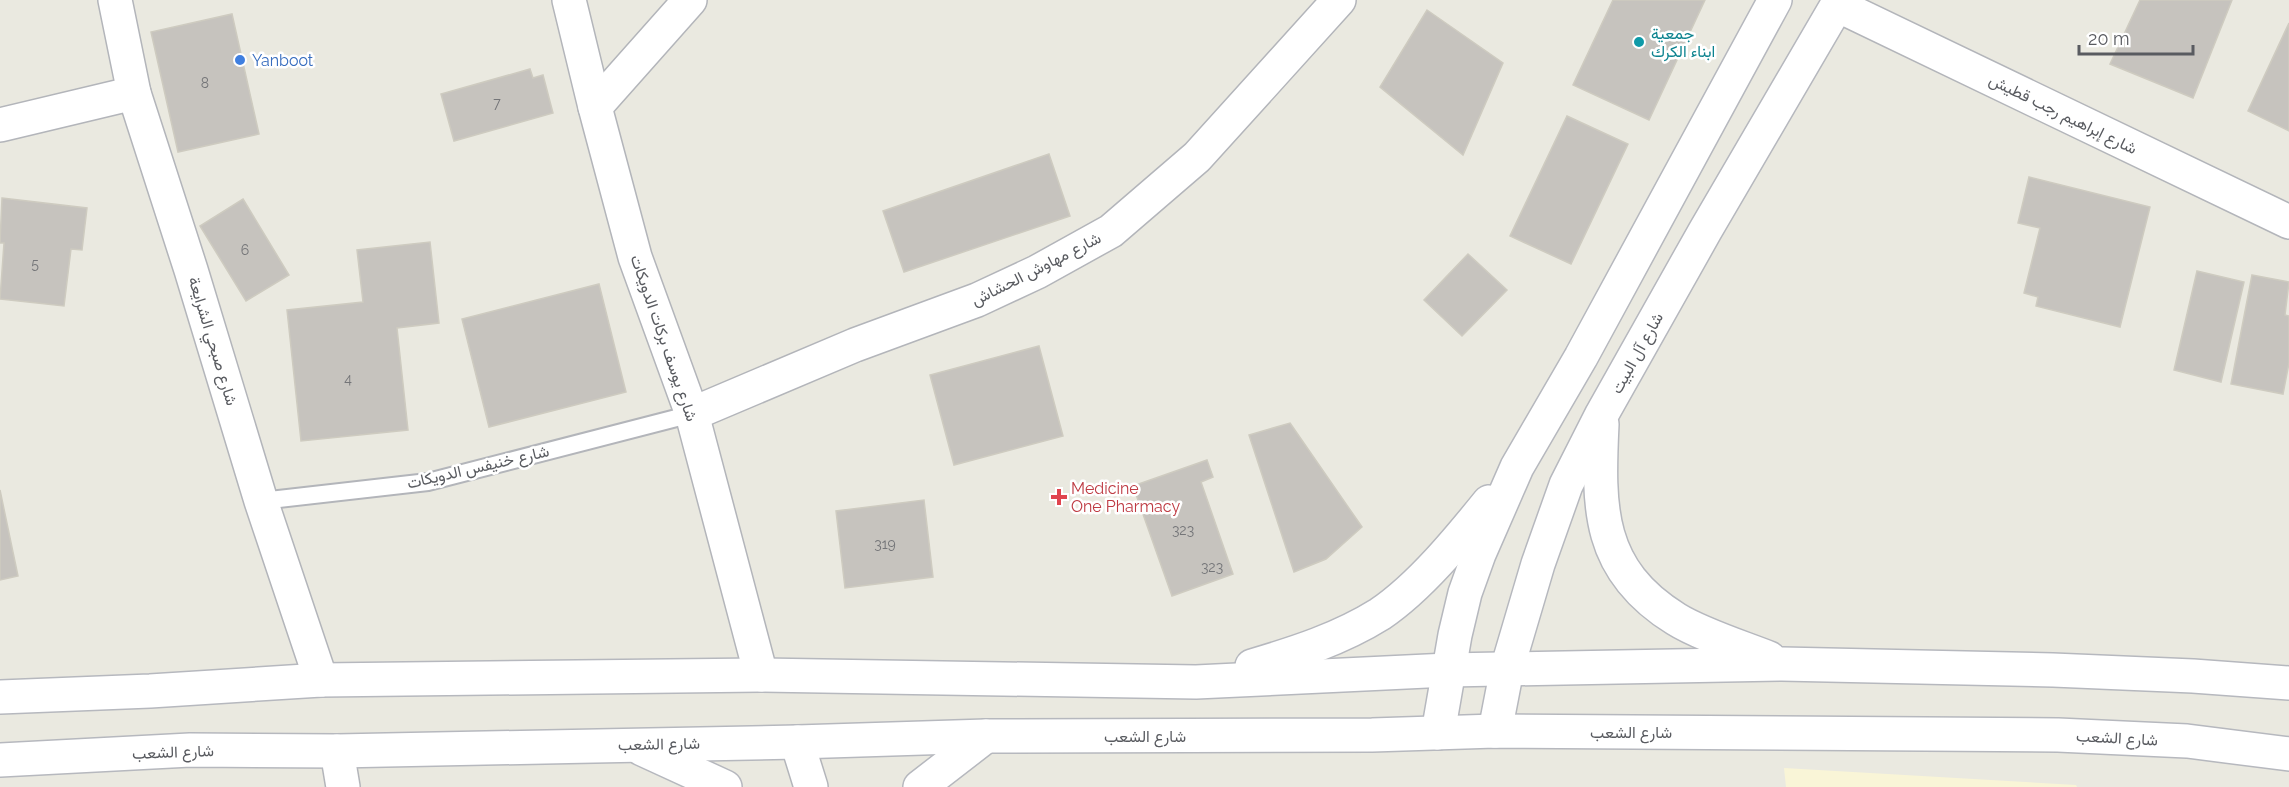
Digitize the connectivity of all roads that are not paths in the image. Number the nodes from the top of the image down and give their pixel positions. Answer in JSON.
{"nodes":[{"id":1,"x":115,"y":0,"type":"edge"},
{"id":2,"x":569,"y":0,"type":"edge"},
{"id":3,"x":690,"y":0,"type":"edge"},
{"id":4,"x":1339,"y":0,"type":"edge"},
{"id":5,"x":1775,"y":0,"type":"edge"},
{"id":6,"x":1838,"y":3,"type":"edge"},
{"id":7,"x":134,"y":93,"type":"junction"},
{"id":8,"x":595,"y":107,"type":"junction"},
{"id":9,"x":0,"y":125,"type":"edge"},
{"id":10,"x":2289,"y":222,"type":"edge"},
{"id":11,"x":692,"y":414,"type":"junction"},
{"id":12,"x":1602,"y":414,"type":"junction"},
{"id":13,"x":1516,"y":467,"type":"junction"},
{"id":14,"x":261,"y":501,"type":"junction"},
{"id":15,"x":1782,"y":664,"type":"junction"},
{"id":16,"x":1507,"y":669,"type":"junction"},
{"id":17,"x":1448,"y":670,"type":"junction"},
{"id":18,"x":761,"y":675,"type":"junction"},
{"id":19,"x":321,"y":680,"type":"junction"},
{"id":20,"x":1196,"y":682,"type":"junction"},
{"id":21,"x":2289,"y":683,"type":"edge"},
{"id":22,"x":0,"y":697,"type":"edge"},
{"id":23,"x":1495,"y":731,"type":"junction"},
{"id":24,"x":1438,"y":733,"type":"junction"},
{"id":25,"x":986,"y":736,"type":"junction"},
{"id":26,"x":797,"y":742,"type":"junction"},
{"id":27,"x":629,"y":744,"type":"junction"},
{"id":28,"x":337,"y":751,"type":"junction"},
{"id":29,"x":2289,"y":753,"type":"edge"},
{"id":30,"x":0,"y":760,"type":"edge"},
{"id":31,"x":343,"y":787,"type":"edge"},
{"id":32,"x":725,"y":787,"type":"edge"},
{"id":33,"x":811,"y":787,"type":"edge"},
{"id":34,"x":920,"y":787,"type":"edge"}],
"edges":[{"from":1,"to":7,"type":"main road","name":"شارع صبحي الشرايعة"},
{"from":2,"to":8,"type":"main road","name":"شارع يوسف بركات الدويكات"},
{"from":3,"to":8,"type":"main road"},
{"from":4,"to":11,"type":"main road","name":"شارع مهاوش الحشاش"},
{"from":5,"to":13,"type":"main road"},
{"from":6,"to":10,"type":"main road","name":"شارع إبراهيم رجب قطيش"},
{"from":6,"to":12,"type":"main road","name":"شارع آل البيت"},
{"from":7,"to":9,"type":"main road"},
{"from":7,"to":14,"type":"main road","name":"شارع صبحي الشرايعة"},
{"from":8,"to":11,"type":"main road","name":"شارع يوسف بركات الدويكات"},
{"from":11,"to":14,"type":"lane","name":"شارع خنيفس الدويكات"},
{"from":11,"to":18,"type":"main road","name":"شارع يوسف بركات الدويكات"},
{"from":12,"to":15,"type":"main road"},
{"from":12,"to":16,"type":"main road","name":"شارع آل البيت"},
{"from":13,"to":17,"type":"main road"},
{"from":13,"to":20,"type":"main road"},
{"from":14,"to":19,"type":"main road","name":"شارع صبحي الشرايعة"},
{"from":15,"to":16,"type":"main road"},
{"from":15,"to":21,"type":"main road"},
{"from":16,"to":17,"type":"main road"},
{"from":16,"to":23,"type":"main road","name":"شارع آل البيت"},
{"from":17,"to":20,"type":"main road"},
{"from":17,"to":24,"type":"main road"},
{"from":18,"to":19,"type":"main road"},
{"from":18,"to":20,"type":"main road"},
{"from":19,"to":22,"type":"main road"},
{"from":23,"to":24,"type":"main road","name":"شارع الشعب"},
{"from":23,"to":29,"type":"main road","name":"شارع الشعب"},
{"from":24,"to":25,"type":"main road","name":"شارع الشعب"},
{"from":25,"to":26,"type":"main road","name":"شارع الشعب"},
{"from":25,"to":34,"type":"main road"},
{"from":26,"to":27,"type":"main road","name":"شارع الشعب"},
{"from":26,"to":33,"type":"main road"},
{"from":27,"to":28,"type":"main road","name":"شارع الشعب"},
{"from":27,"to":32,"type":"main road"},
{"from":28,"to":30,"type":"main road","name":"شارع الشعب"},
{"from":28,"to":31,"type":"main road"}]}
